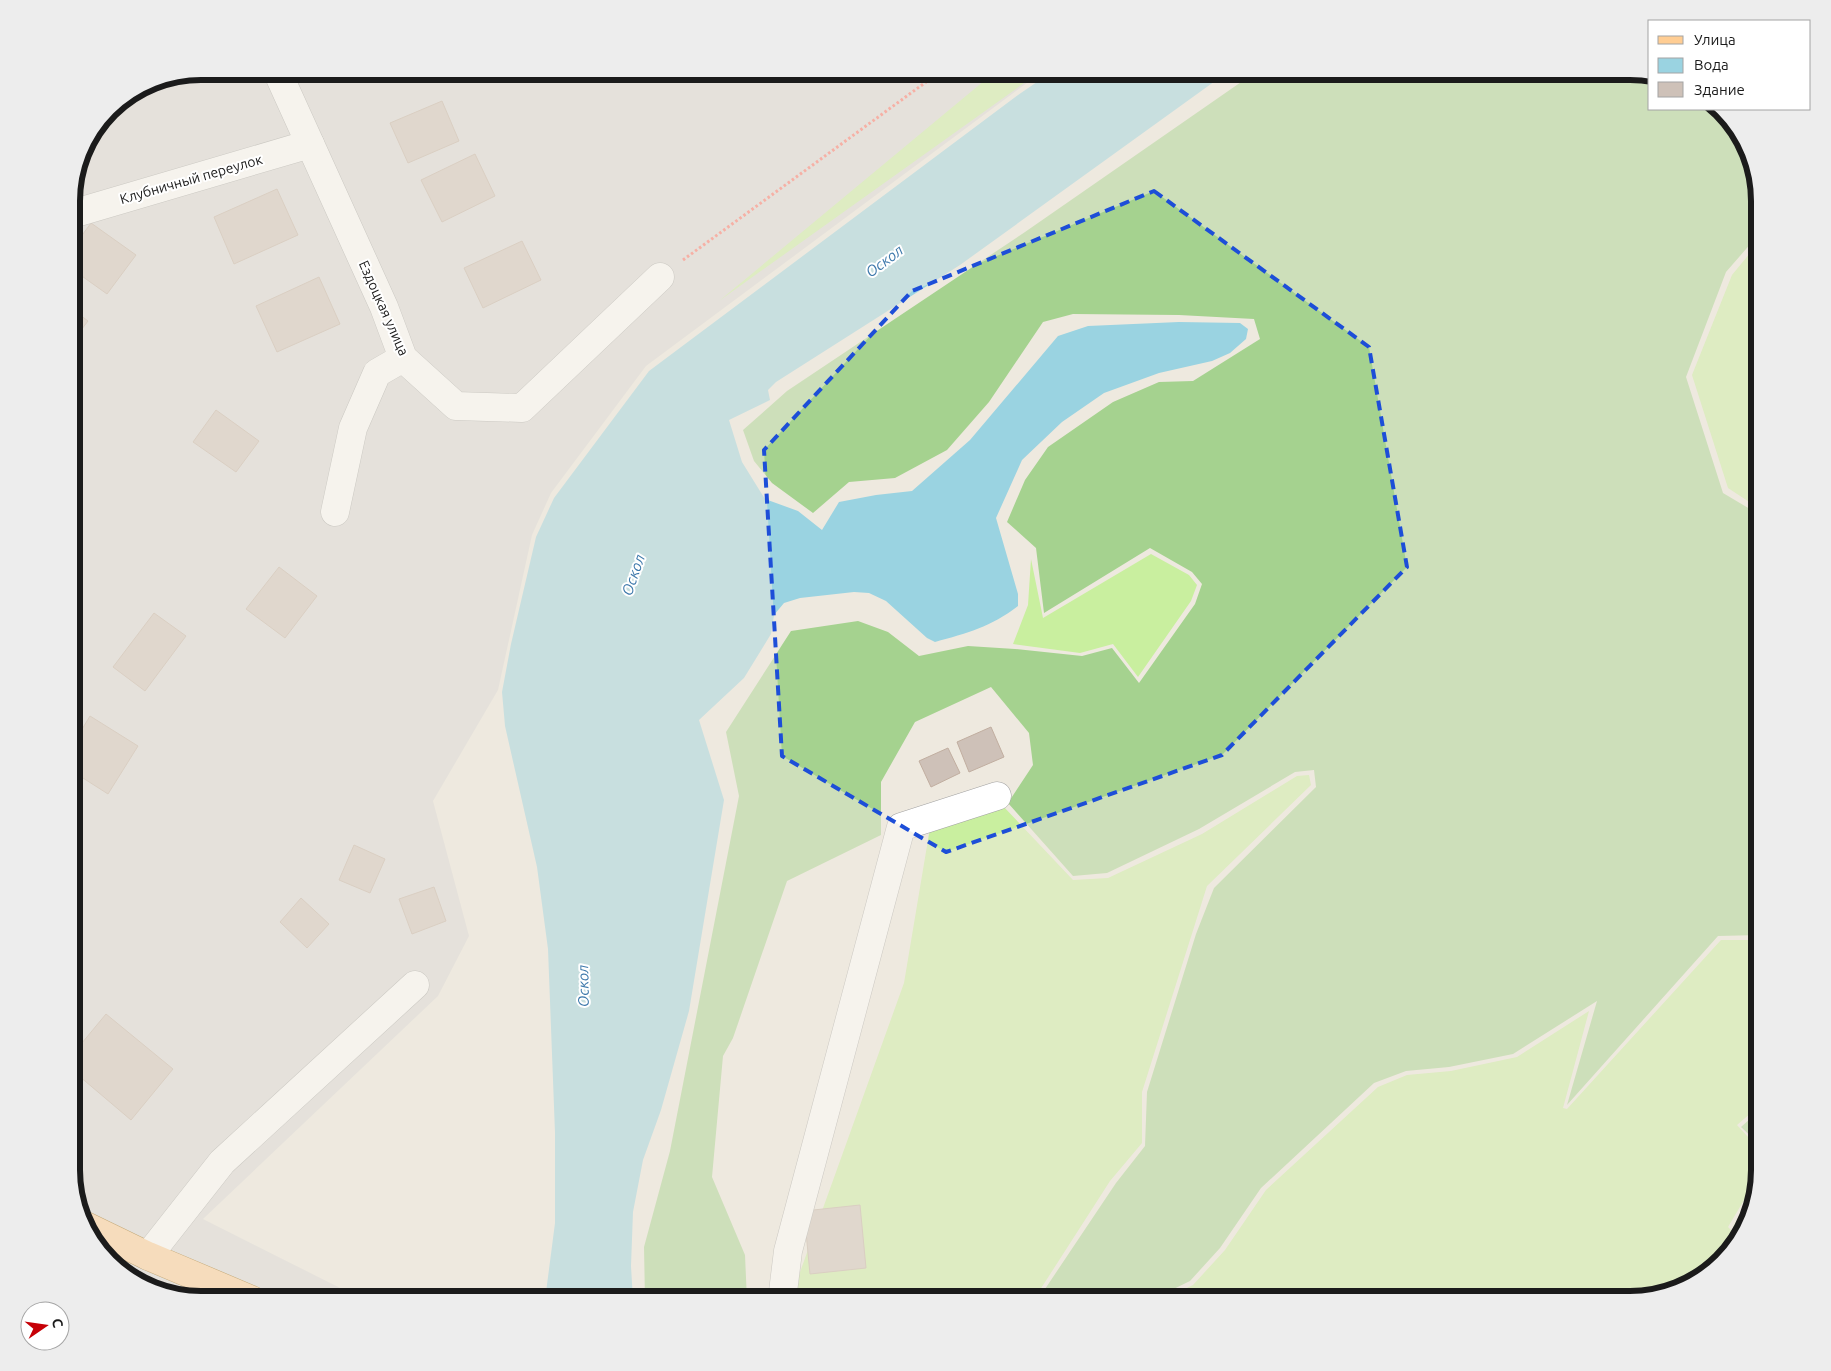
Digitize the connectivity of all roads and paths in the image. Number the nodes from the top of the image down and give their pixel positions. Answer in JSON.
{"nodes":[{"id":1,"x":281,"y":80,"type":"edge"},
{"id":2,"x":929,"y":80,"type":"edge"},
{"id":3,"x":310,"y":144,"type":"junction"},
{"id":4,"x":80,"y":212,"type":"edge"},
{"id":5,"x":660,"y":277,"type":"joint"},
{"id":6,"x":403,"y":358,"type":"junction"},
{"id":7,"x":335,"y":512,"type":"dead end"},
{"id":8,"x":997,"y":796,"type":"dead end"},
{"id":9,"x":415,"y":985,"type":"dead end"},
{"id":10,"x":97,"y":1231,"type":"edge"},
{"id":11,"x":148,"y":1256,"type":"junction"},
{"id":12,"x":231,"y":1291,"type":"edge"},
{"id":13,"x":783,"y":1291,"type":"edge"}],
"edges":[{"from":1,"to":3,"type":"street","name":"Ездоцкая улица"},
{"from":2,"to":5,"type":"path"},
{"from":3,"to":4,"type":"street","name":"Клубничный переулок"},
{"from":3,"to":6,"type":"street","name":"Ездоцкая улица"},
{"from":5,"to":6,"type":"street","name":"Ездоцкая улица"},
{"from":6,"to":7,"type":"street"},
{"from":8,"to":13,"type":"street"},
{"from":9,"to":11,"type":"street"},
{"from":10,"to":11,"type":"main road"},
{"from":11,"to":12,"type":"main road"}]}
